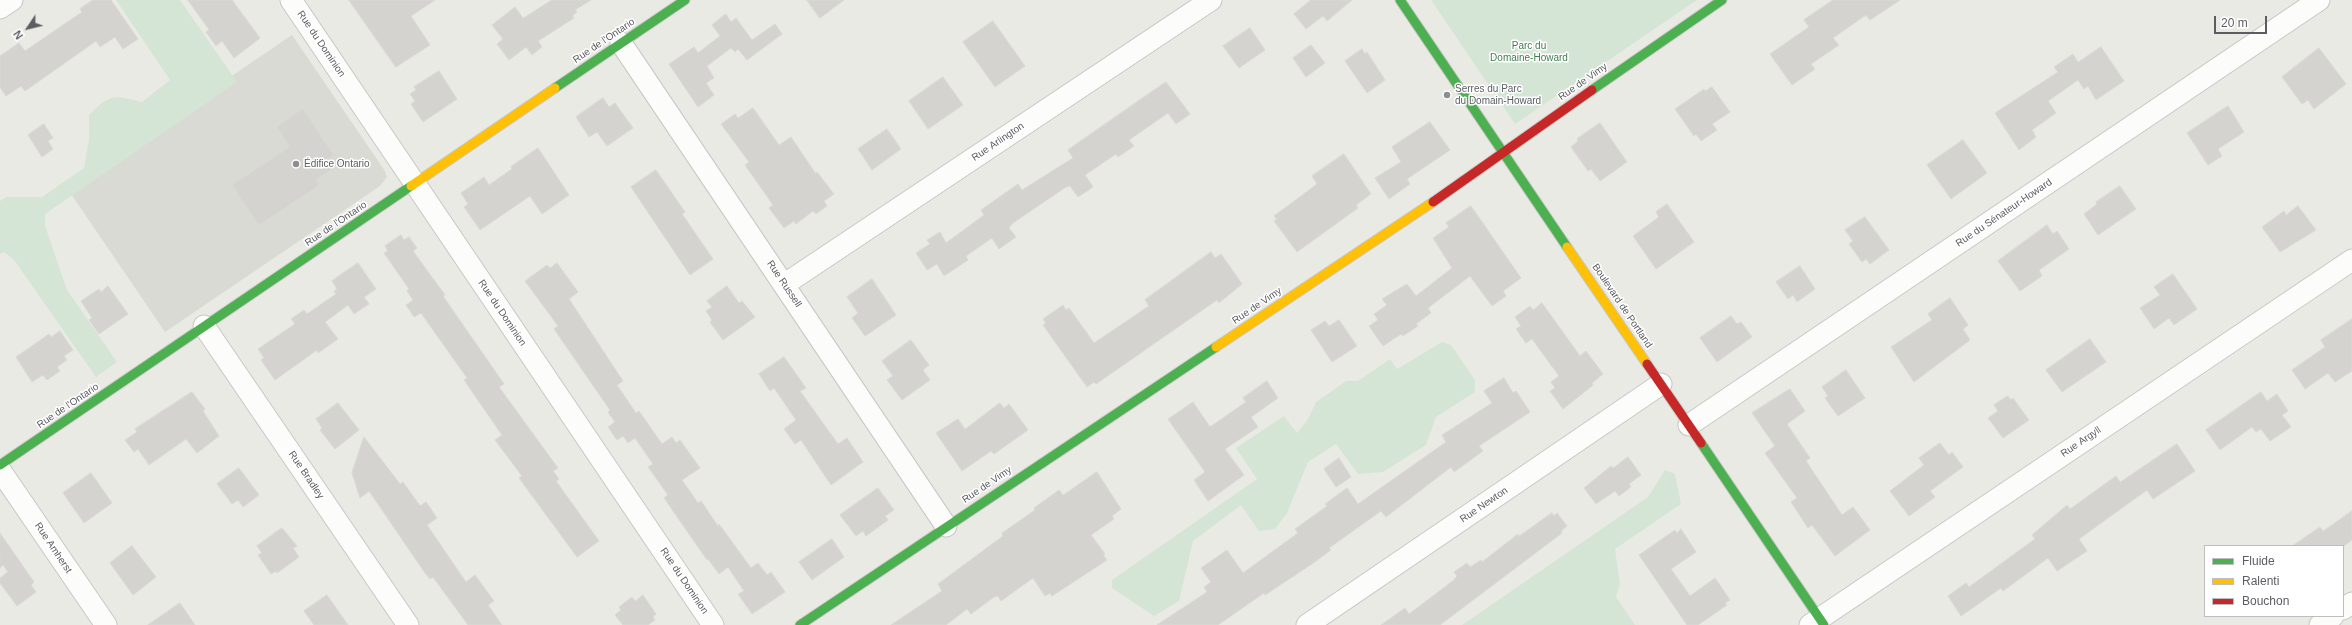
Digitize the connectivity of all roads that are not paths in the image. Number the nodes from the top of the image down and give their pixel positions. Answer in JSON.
{"nodes":[{"id":1,"x":12,"y":0,"type":"edge"},
{"id":2,"x":291,"y":0,"type":"edge"},
{"id":3,"x":684,"y":0,"type":"edge"},
{"id":4,"x":1211,"y":0,"type":"edge"},
{"id":5,"x":1400,"y":0,"type":"edge"},
{"id":6,"x":1722,"y":0,"type":"edge"},
{"id":7,"x":2319,"y":0,"type":"edge"},
{"id":8,"x":0,"y":8,"type":"edge"},
{"id":9,"x":621,"y":43,"type":"junction"},
{"id":10,"x":1504,"y":152,"type":"junction"},
{"id":11,"x":415,"y":183,"type":"junction"},
{"id":12,"x":2352,"y":260,"type":"edge"},
{"id":13,"x":785,"y":284,"type":"junction"},
{"id":14,"x":204,"y":326,"type":"junction"},
{"id":15,"x":1661,"y":384,"type":"junction"},
{"id":16,"x":1689,"y":425,"type":"junction"},
{"id":17,"x":0,"y":465,"type":"edge"},
{"id":18,"x":0,"y":470,"type":"edge"},
{"id":19,"x":946,"y":526,"type":"junction"},
{"id":20,"x":2352,"y":603,"type":"edge"},
{"id":21,"x":2344,"y":609,"type":"edge"},
{"id":22,"x":2332,"y":617,"type":"edge"},
{"id":23,"x":1818,"y":623,"type":"edge"},
{"id":24,"x":106,"y":625,"type":"edge"},
{"id":25,"x":408,"y":625,"type":"edge"},
{"id":26,"x":714,"y":625,"type":"edge"},
{"id":27,"x":800,"y":625,"type":"edge"},
{"id":28,"x":1307,"y":625,"type":"edge"},
{"id":29,"x":2320,"y":625,"type":"edge"}],
"edges":[{"from":1,"to":8,"type":"street"},
{"from":2,"to":11,"type":"street","name":"Rue du Dominion"},
{"from":3,"to":9,"type":"street","name":"Rue de l'Ontario"},
{"from":4,"to":13,"type":"street","name":"Rue Arlington"},
{"from":5,"to":10,"type":"street","name":"Boulevard de Portland"},
{"from":6,"to":10,"type":"street","name":"Rue de Vimy"},
{"from":7,"to":16,"type":"street","name":"Rue du Sénateur-Howard"},
{"from":9,"to":11,"type":"street","name":"Rue de l'Ontario"},
{"from":9,"to":13,"type":"street","name":"Rue Russell"},
{"from":10,"to":15,"type":"street","name":"Boulevard de Portland"},
{"from":10,"to":19,"type":"street","name":"Rue de Vimy"},
{"from":11,"to":14,"type":"street","name":"Rue de l'Ontario"},
{"from":11,"to":26,"type":"street","name":"Rue du Dominion"},
{"from":12,"to":23,"type":"street","name":"Rue Argyll"},
{"from":13,"to":19,"type":"street","name":"Rue Russell"},
{"from":14,"to":17,"type":"street","name":"Rue de l'Ontario"},
{"from":14,"to":25,"type":"street","name":"Rue Bradley"},
{"from":15,"to":16,"type":"street","name":"Boulevard de Portland"},
{"from":15,"to":28,"type":"street","name":"Rue Newton"},
{"from":16,"to":23,"type":"street","name":"Boulevard de Portland"},
{"from":18,"to":24,"type":"street","name":"Rue Amherst"},
{"from":19,"to":27,"type":"street","name":"Rue de Vimy"},
{"from":20,"to":21,"type":"street"},
{"from":22,"to":29,"type":"street"}]}
